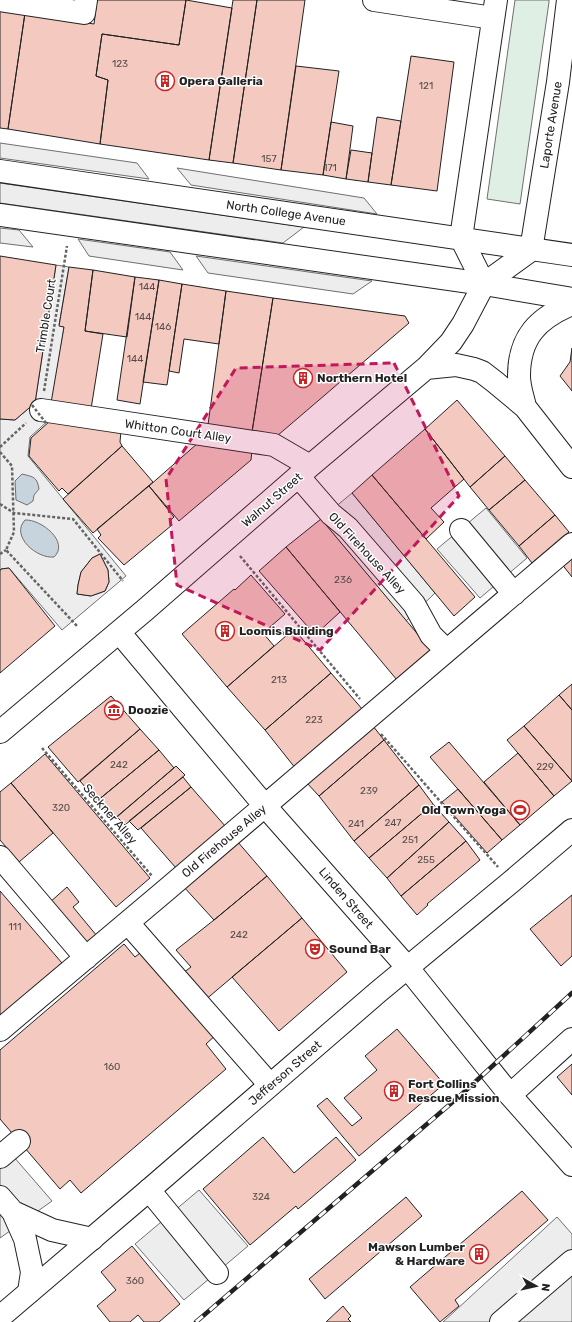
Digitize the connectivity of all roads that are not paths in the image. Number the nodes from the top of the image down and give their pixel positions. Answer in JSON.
{"nodes":[{"id":1,"x":0,"y":0,"type":"edge"},
{"id":2,"x":86,"y":0,"type":"edge"},
{"id":3,"x":374,"y":0,"type":"edge"},
{"id":4,"x":557,"y":0,"type":"edge"},
{"id":5,"x":568,"y":0,"type":"edge"},
{"id":6,"x":495,"y":9,"type":"edge"},
{"id":7,"x":565,"y":83,"type":"edge"},
{"id":8,"x":0,"y":171,"type":"edge"},
{"id":9,"x":0,"y":215,"type":"edge"},
{"id":10,"x":461,"y":238,"type":"junction"},
{"id":11,"x":531,"y":250,"type":"junction"},
{"id":12,"x":572,"y":256,"type":"edge"},
{"id":13,"x":484,"y":284,"type":"junction"},
{"id":14,"x":572,"y":299,"type":"edge"},
{"id":15,"x":572,"y":304,"type":"edge"},
{"id":16,"x":426,"y":368,"type":"junction"},
{"id":17,"x":524,"y":407,"type":"junction"},
{"id":18,"x":37,"y":415,"type":"road end"},
{"id":19,"x":572,"y":467,"type":"edge"},
{"id":20,"x":304,"y":471,"type":"junction"},
{"id":21,"x":461,"y":530,"type":"dead end"},
{"id":22,"x":572,"y":544,"type":"edge"},
{"id":23,"x":514,"y":594,"type":"junction"},
{"id":24,"x":119,"y":632,"type":"junction"},
{"id":25,"x":446,"y":650,"type":"junction"},
{"id":26,"x":0,"y":732,"type":"edge"},
{"id":27,"x":265,"y":806,"type":"junction"},
{"id":28,"x":572,"y":830,"type":"edge"},
{"id":29,"x":0,"y":857,"type":"edge"},
{"id":30,"x":128,"y":923,"type":"junction"},
{"id":31,"x":86,"y":958,"type":"junction"},
{"id":32,"x":407,"y":967,"type":"junction"},
{"id":33,"x":0,"y":1030,"type":"edge"},
{"id":34,"x":572,"y":1039,"type":"edge"},
{"id":35,"x":270,"y":1086,"type":"junction"},
{"id":36,"x":510,"y":1095,"type":"junction"},
{"id":37,"x":19,"y":1141,"type":"dead end"},
{"id":38,"x":0,"y":1157,"type":"edge"},
{"id":39,"x":572,"y":1165,"type":"edge"},
{"id":40,"x":149,"y":1190,"type":"junction"},
{"id":41,"x":7,"y":1205,"type":"edge"},
{"id":42,"x":92,"y":1239,"type":"junction"},
{"id":43,"x":572,"y":1261,"type":"edge"},
{"id":44,"x":217,"y":1273,"type":"dead end"},
{"id":45,"x":29,"y":1292,"type":"junction"},
{"id":46,"x":0,"y":1317,"type":"edge"},
{"id":47,"x":501,"y":1322,"type":"edge"}],
"edges":[{"from":1,"to":2,"type":"main road"},
{"from":3,"to":6,"type":"main road"},
{"from":4,"to":7,"type":"main road"},
{"from":5,"to":7,"type":"main road","name":"Laporte Avenue"},
{"from":6,"to":10,"type":"main road"},
{"from":7,"to":11,"type":"main road","name":"Laporte Avenue"},
{"from":8,"to":10,"type":"main road","name":"North College Avenue"},
{"from":9,"to":13,"type":"main road"},
{"from":10,"to":11,"type":"main road","name":"North College Avenue"},
{"from":10,"to":13,"type":"main road"},
{"from":11,"to":12,"type":"main road","name":"North College Avenue"},
{"from":11,"to":13,"type":"main road"},
{"from":13,"to":14,"type":"main road"},
{"from":13,"to":16,"type":"main road","name":"Walnut Street"},
{"from":15,"to":17,"type":"main road"},
{"from":16,"to":17,"type":"main road"},
{"from":16,"to":20,"type":"main road","name":"Walnut Street"},
{"from":17,"to":19,"type":"main road"},
{"from":18,"to":20,"type":"main road","name":"Whitton Court Alley"},
{"from":20,"to":24,"type":"main road","name":"Walnut Street"},
{"from":20,"to":25,"type":"main road","name":"Old Firehouse Alley"},
{"from":21,"to":23,"type":"main road"},
{"from":22,"to":23,"type":"main road","name":"Old Firehouse Alley"},
{"from":23,"to":25,"type":"main road","name":"Old Firehouse Alley"},
{"from":24,"to":26,"type":"main road","name":"Walnut Street"},
{"from":24,"to":27,"type":"main road","name":"Linden Street"},
{"from":25,"to":27,"type":"main road","name":"Old Firehouse Alley"},
{"from":27,"to":30,"type":"main road","name":"Old Firehouse Alley"},
{"from":27,"to":32,"type":"main road","name":"Linden Street"},
{"from":28,"to":32,"type":"main road","name":"Jefferson Street"},
{"from":29,"to":31,"type":"main road"},
{"from":30,"to":31,"type":"main road","name":"Old Firehouse Alley"},
{"from":30,"to":35,"type":"main road"},
{"from":31,"to":33,"type":"main road","name":"Old Firehouse Alley"},
{"from":32,"to":35,"type":"main road","name":"Jefferson Street"},
{"from":32,"to":36,"type":"main road","name":"Linden Street"},
{"from":34,"to":36,"type":"main road"},
{"from":35,"to":40,"type":"main road","name":"Jefferson Street"},
{"from":36,"to":39,"type":"main road","name":"Linden Street"},
{"from":37,"to":38,"type":"main road"},
{"from":40,"to":42,"type":"main road","name":"Jefferson Street"},
{"from":40,"to":44,"type":"main road"},
{"from":41,"to":42,"type":"main road"},
{"from":41,"to":45,"type":"main road"},
{"from":42,"to":45,"type":"main road","name":"Jefferson Street"},
{"from":43,"to":47,"type":"main road"},
{"from":45,"to":46,"type":"main road","name":"Jefferson Street"}]}
